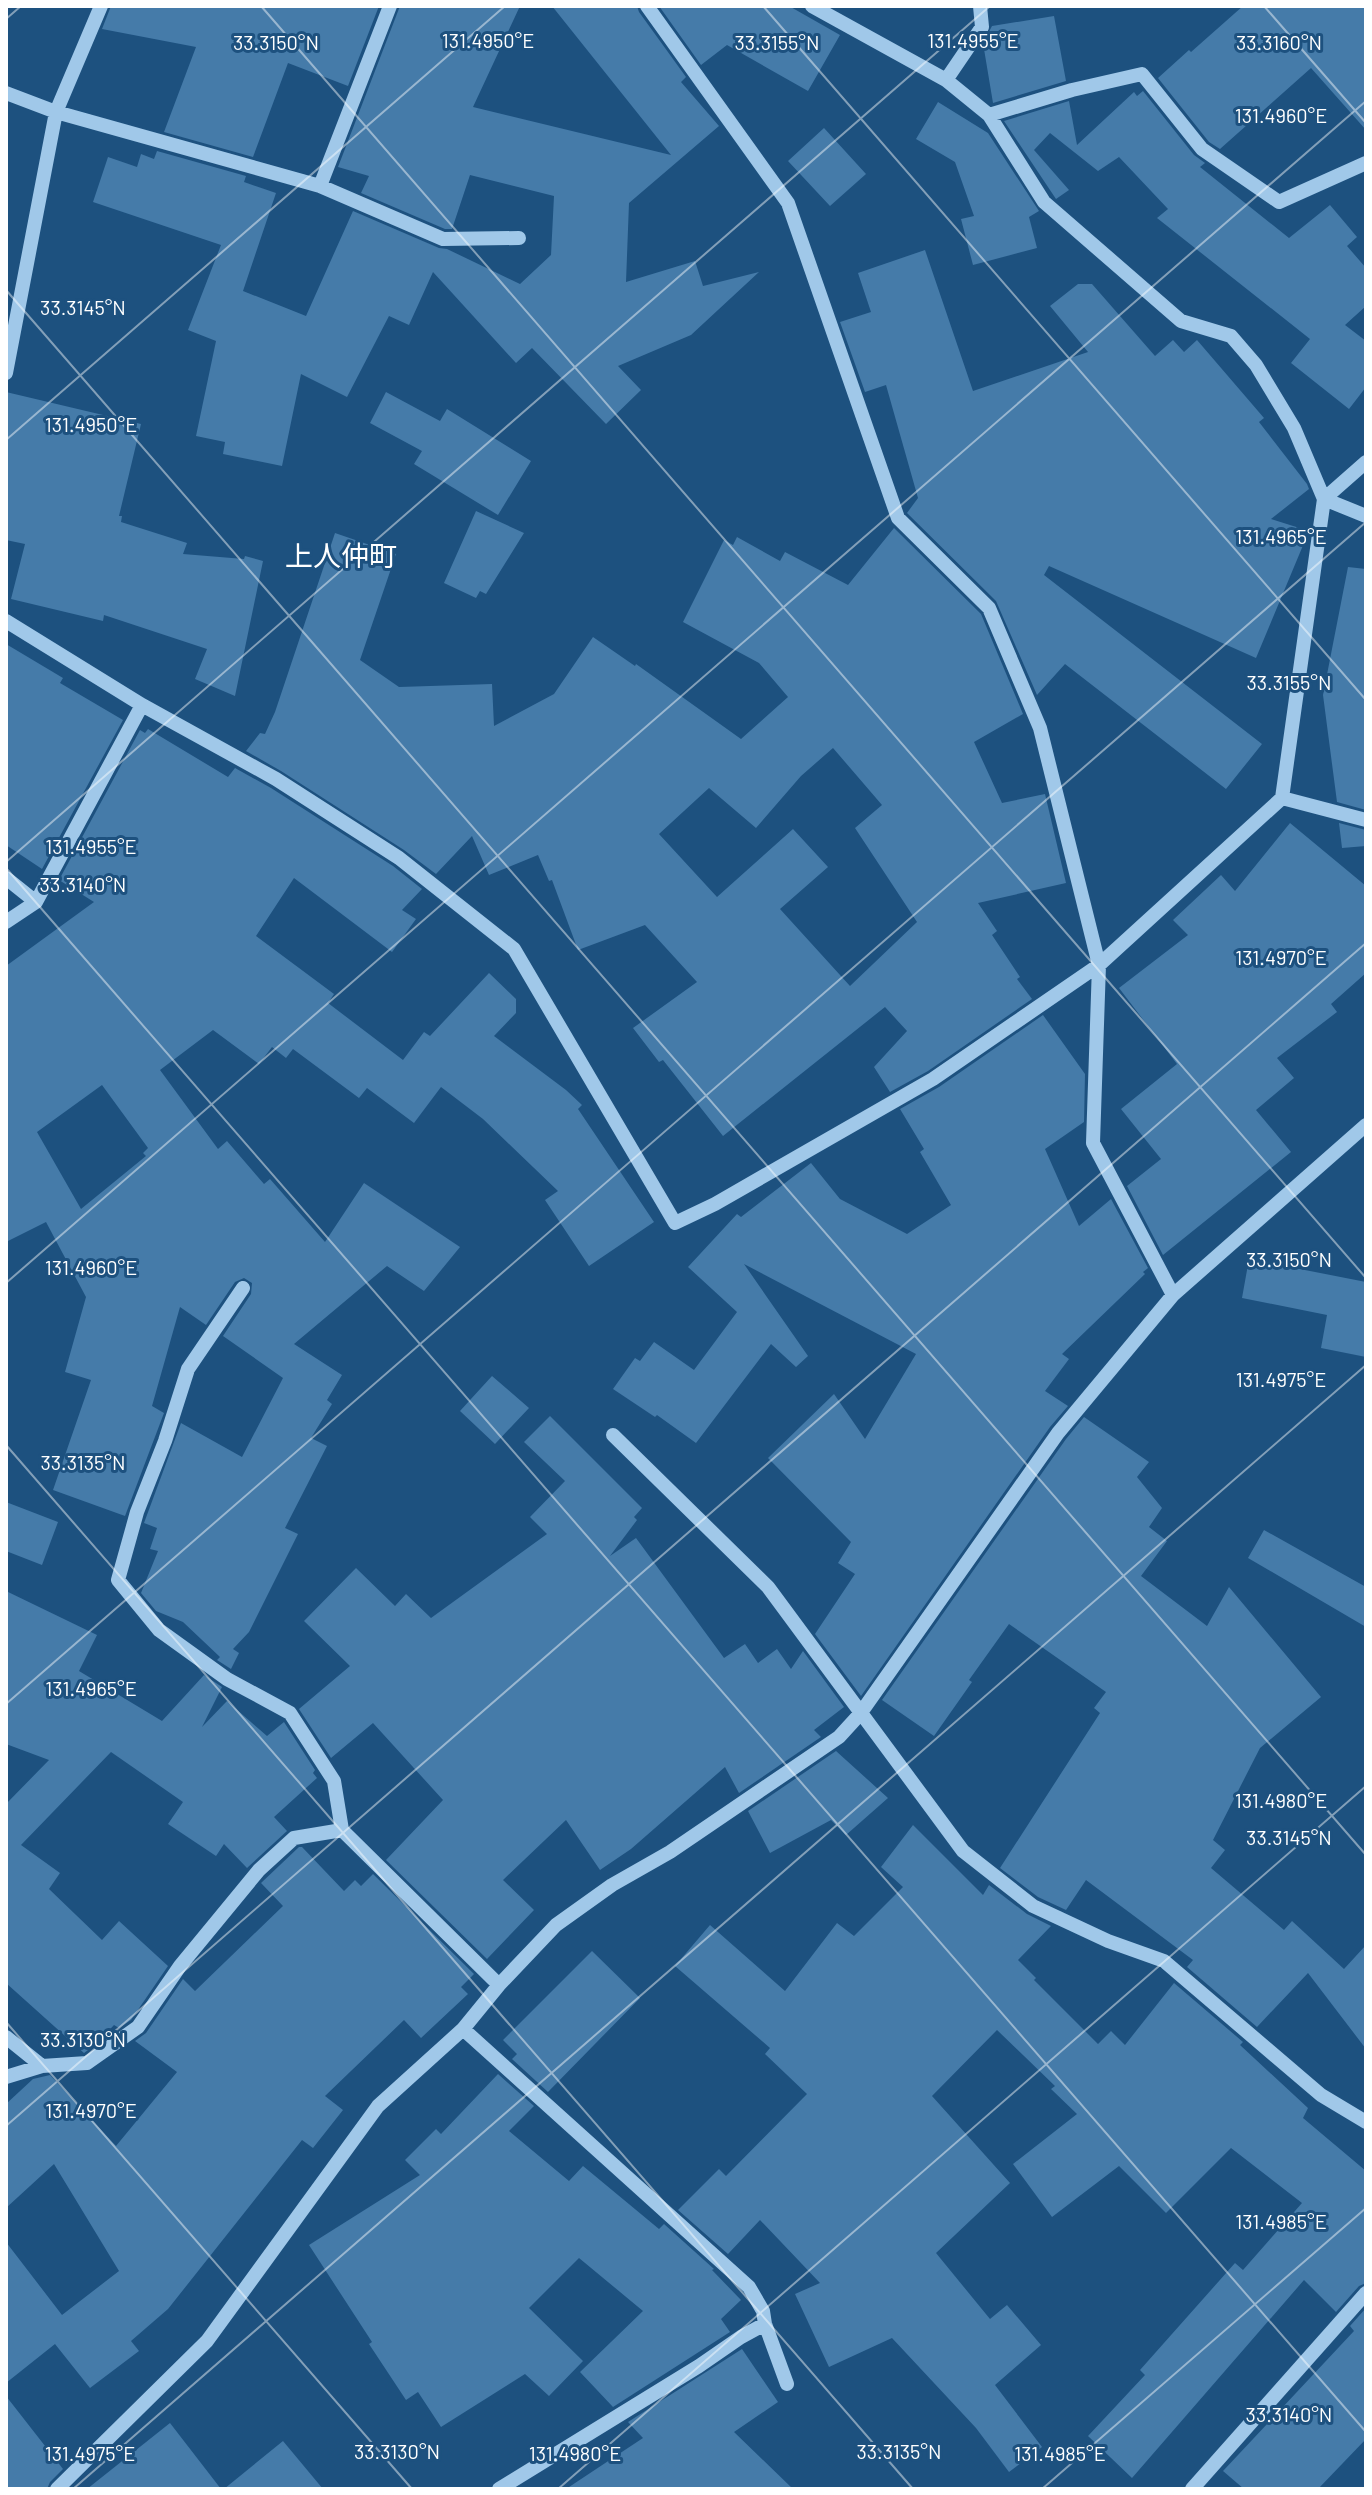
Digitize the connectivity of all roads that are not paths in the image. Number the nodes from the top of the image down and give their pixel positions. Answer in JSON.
{"nodes":[{"id":1,"x":101,"y":6,"type":"edge"},
{"id":2,"x":390,"y":6,"type":"edge"},
{"id":3,"x":647,"y":6,"type":"edge"},
{"id":4,"x":812,"y":6,"type":"edge"},
{"id":5,"x":980,"y":6,"type":"edge"},
{"id":6,"x":946,"y":80,"type":"junction"},
{"id":7,"x":6,"y":93,"type":"edge"},
{"id":8,"x":56,"y":112,"type":"junction"},
{"id":9,"x":989,"y":115,"type":"junction"},
{"id":10,"x":1366,"y":163,"type":"edge"},
{"id":11,"x":320,"y":186,"type":"junction"},
{"id":12,"x":519,"y":238,"type":"dead end"},
{"id":13,"x":6,"y":373,"type":"edge"},
{"id":14,"x":1366,"y":462,"type":"edge"},
{"id":15,"x":1324,"y":499,"type":"junction"},
{"id":16,"x":1366,"y":516,"type":"edge"},
{"id":17,"x":6,"y":621,"type":"edge"},
{"id":18,"x":142,"y":705,"type":"junction"},
{"id":19,"x":1282,"y":798,"type":"junction"},
{"id":20,"x":1366,"y":820,"type":"edge"},
{"id":21,"x":6,"y":878,"type":"edge"},
{"id":22,"x":36,"y":902,"type":"junction"},
{"id":23,"x":6,"y":922,"type":"edge"},
{"id":24,"x":1099,"y":965,"type":"junction"},
{"id":25,"x":1366,"y":1125,"type":"edge"},
{"id":26,"x":243,"y":1288,"type":"dead end"},
{"id":27,"x":1173,"y":1295,"type":"junction"},
{"id":28,"x":613,"y":1435,"type":"dead end"},
{"id":29,"x":860,"y":1714,"type":"junction"},
{"id":30,"x":342,"y":1830,"type":"junction"},
{"id":31,"x":499,"y":1985,"type":"junction"},
{"id":32,"x":463,"y":2029,"type":"junction"},
{"id":33,"x":6,"y":2037,"type":"edge"},
{"id":34,"x":42,"y":2066,"type":"junction"},
{"id":35,"x":6,"y":2077,"type":"edge"},
{"id":36,"x":1364,"y":2119,"type":"edge"},
{"id":37,"x":1366,"y":2293,"type":"edge"},
{"id":38,"x":765,"y":2324,"type":"junction"},
{"id":39,"x":787,"y":2384,"type":"dead end"},
{"id":40,"x":57,"y":2489,"type":"edge"},
{"id":41,"x":499,"y":2489,"type":"edge"},
{"id":42,"x":1192,"y":2489,"type":"edge"}],
"edges":[{"from":1,"to":8,"type":"street"},
{"from":2,"to":11,"type":"street"},
{"from":3,"to":24,"type":"street"},
{"from":4,"to":6,"type":"street"},
{"from":5,"to":6,"type":"street"},
{"from":6,"to":9,"type":"street"},
{"from":7,"to":8,"type":"street"},
{"from":8,"to":11,"type":"street"},
{"from":8,"to":13,"type":"street"},
{"from":9,"to":10,"type":"street"},
{"from":9,"to":15,"type":"street"},
{"from":11,"to":12,"type":"street"},
{"from":14,"to":15,"type":"street"},
{"from":15,"to":16,"type":"street"},
{"from":15,"to":19,"type":"street"},
{"from":17,"to":18,"type":"street"},
{"from":18,"to":22,"type":"street"},
{"from":18,"to":24,"type":"street"},
{"from":19,"to":20,"type":"street"},
{"from":19,"to":24,"type":"street"},
{"from":21,"to":22,"type":"street"},
{"from":22,"to":23,"type":"street"},
{"from":24,"to":27,"type":"street"},
{"from":25,"to":27,"type":"street"},
{"from":26,"to":30,"type":"street"},
{"from":27,"to":29,"type":"street"},
{"from":28,"to":29,"type":"street"},
{"from":29,"to":31,"type":"street"},
{"from":29,"to":36,"type":"street"},
{"from":30,"to":31,"type":"street"},
{"from":30,"to":34,"type":"street"},
{"from":31,"to":32,"type":"street"},
{"from":32,"to":38,"type":"street"},
{"from":32,"to":40,"type":"street"},
{"from":33,"to":34,"type":"street"},
{"from":34,"to":35,"type":"street"},
{"from":37,"to":42,"type":"street"},
{"from":38,"to":39,"type":"street"},
{"from":38,"to":41,"type":"street"}]}
